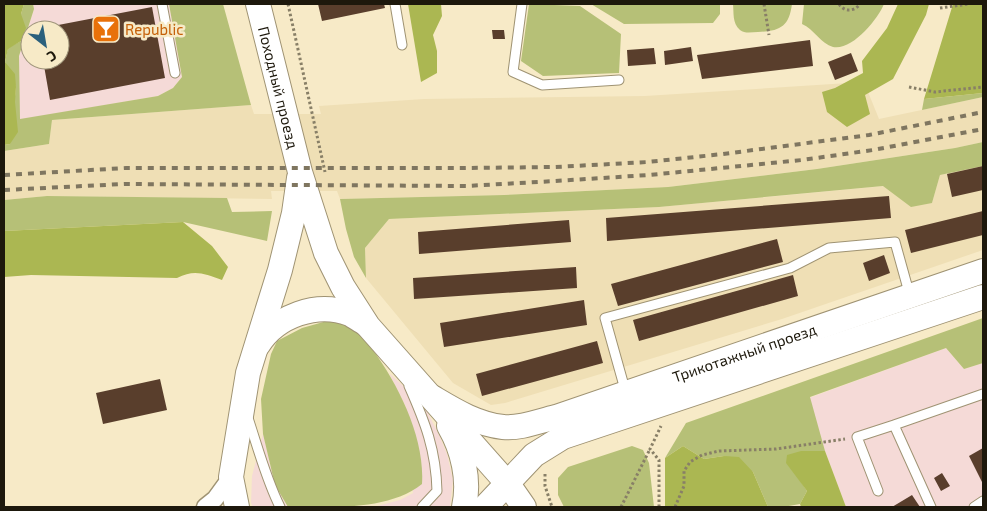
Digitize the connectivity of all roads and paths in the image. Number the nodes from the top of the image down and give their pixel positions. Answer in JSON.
{"nodes":[{"id":1,"x":162,"y":4,"type":"edge"},
{"id":2,"x":258,"y":4,"type":"edge"},
{"id":3,"x":288,"y":4,"type":"edge"},
{"id":4,"x":395,"y":4,"type":"edge"},
{"id":5,"x":522,"y":4,"type":"edge"},
{"id":6,"x":764,"y":4,"type":"edge"},
{"id":7,"x":839,"y":4,"type":"edge"},
{"id":8,"x":860,"y":4,"type":"edge"},
{"id":9,"x":969,"y":4,"type":"edge"},
{"id":10,"x":940,"y":8,"type":"dead end"},
{"id":11,"x":768,"y":35,"type":"dead end"},
{"id":12,"x":402,"y":45,"type":"dead end"},
{"id":13,"x":174,"y":73,"type":"dead end"},
{"id":14,"x":619,"y":80,"type":"dead end"},
{"id":15,"x":909,"y":87,"type":"dead end"},
{"id":16,"x":983,"y":87,"type":"edge"},
{"id":17,"x":300,"y":172,"type":"junction"},
{"id":18,"x":326,"y":179,"type":"dead end"},
{"id":19,"x":983,"y":271,"type":"edge"},
{"id":20,"x":983,"y":297,"type":"edge"},
{"id":21,"x":914,"y":307,"type":"junction"},
{"id":22,"x":368,"y":326,"type":"junction"},
{"id":23,"x":391,"y":351,"type":"junction"},
{"id":24,"x":254,"y":353,"type":"junction"},
{"id":25,"x":626,"y":393,"type":"junction"},
{"id":26,"x":983,"y":394,"type":"edge"},
{"id":27,"x":432,"y":396,"type":"junction"},
{"id":28,"x":244,"y":406,"type":"junction"},
{"id":29,"x":663,"y":423,"type":"dead end"},
{"id":30,"x":894,"y":425,"type":"junction"},
{"id":31,"x":857,"y":437,"type":"junction"},
{"id":32,"x":650,"y":449,"type":"junction"},
{"id":33,"x":546,"y":470,"type":"dead end"},
{"id":34,"x":231,"y":477,"type":"junction"},
{"id":35,"x":508,"y":484,"type":"junction"},
{"id":36,"x":878,"y":491,"type":"dead end"},
{"id":37,"x":983,"y":501,"type":"edge"},
{"id":38,"x":205,"y":507,"type":"edge"},
{"id":39,"x":223,"y":507,"type":"edge"},
{"id":40,"x":237,"y":507,"type":"edge"},
{"id":41,"x":280,"y":507,"type":"edge"},
{"id":42,"x":422,"y":507,"type":"edge"},
{"id":43,"x":464,"y":507,"type":"edge"},
{"id":44,"x":485,"y":507,"type":"edge"},
{"id":45,"x":524,"y":507,"type":"edge"},
{"id":46,"x":552,"y":507,"type":"edge"},
{"id":47,"x":621,"y":507,"type":"edge"},
{"id":48,"x":659,"y":507,"type":"edge"},
{"id":49,"x":675,"y":507,"type":"edge"},
{"id":50,"x":931,"y":507,"type":"edge"},
{"id":51,"x":974,"y":507,"type":"edge"}],
"edges":[{"from":1,"to":13,"type":"lane"},
{"from":2,"to":17,"type":"main road","name":"Походный проезд"},
{"from":3,"to":18,"type":"path"},
{"from":4,"to":12,"type":"lane"},
{"from":5,"to":14,"type":"lane"},
{"from":6,"to":11,"type":"path"},
{"from":7,"to":8,"type":"path"},
{"from":9,"to":10,"type":"path"},
{"from":15,"to":16,"type":"path"},
{"from":17,"to":22,"type":"main road","name":"Походный проезд"},
{"from":17,"to":24,"type":"main road"},
{"from":19,"to":21,"type":"main road","name":"Трикотажный проезд"},
{"from":20,"to":21,"type":"main road","name":"Трикотажный проезд"},
{"from":21,"to":25,"type":"main road","name":"Трикотажный проезд"},
{"from":21,"to":25,"type":"lane"},
{"from":21,"to":35,"type":"main road","name":"Трикотажный проезд"},
{"from":22,"to":23,"type":"main road"},
{"from":22,"to":24,"type":"main road"},
{"from":23,"to":27,"type":"main road"},
{"from":23,"to":42,"type":"lane"},
{"from":24,"to":28,"type":"main road"},
{"from":25,"to":27,"type":"main road","name":"Трикотажный проезд"},
{"from":26,"to":30,"type":"lane"},
{"from":27,"to":35,"type":"main road"},
{"from":27,"to":43,"type":"main road"},
{"from":28,"to":34,"type":"main road"},
{"from":28,"to":41,"type":"lane"},
{"from":29,"to":32,"type":"path"},
{"from":30,"to":31,"type":"lane"},
{"from":30,"to":50,"type":"lane"},
{"from":31,"to":36,"type":"lane"},
{"from":31,"to":49,"type":"path"},
{"from":32,"to":47,"type":"path"},
{"from":32,"to":48,"type":"path"},
{"from":33,"to":46,"type":"path"},
{"from":34,"to":38,"type":"street"},
{"from":34,"to":39,"type":"main road"},
{"from":34,"to":40,"type":"main road"},
{"from":35,"to":44,"type":"main road","name":"Трикотажный проезд"},
{"from":35,"to":45,"type":"main road"},
{"from":37,"to":51,"type":"lane"}]}
